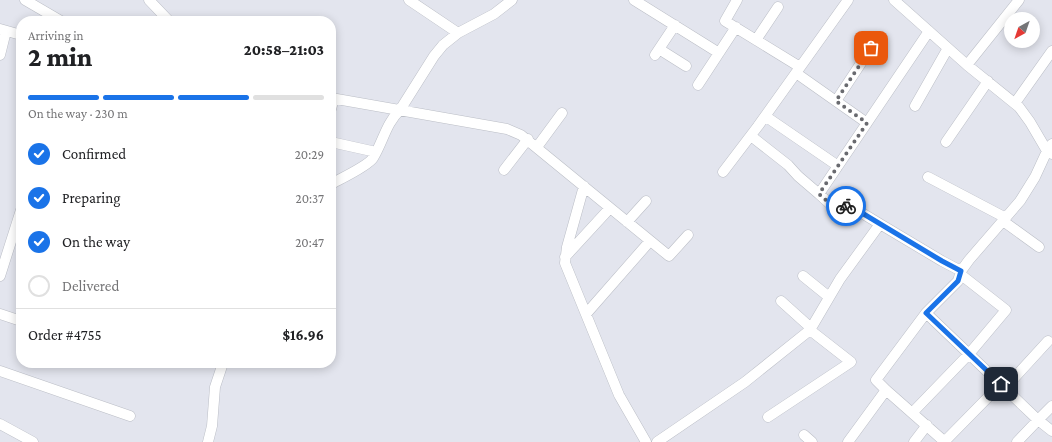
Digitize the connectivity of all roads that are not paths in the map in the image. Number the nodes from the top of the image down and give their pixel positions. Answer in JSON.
{"nodes":[{"id":1,"x":25,"y":0,"type":"edge"},
{"id":2,"x":149,"y":0,"type":"edge"},
{"id":3,"x":410,"y":0,"type":"edge"},
{"id":4,"x":512,"y":0,"type":"edge"},
{"id":5,"x":636,"y":0,"type":"edge"},
{"id":6,"x":737,"y":0,"type":"edge"},
{"id":7,"x":848,"y":0,"type":"edge"},
{"id":8,"x":894,"y":0,"type":"edge"},
{"id":9,"x":1019,"y":0,"type":"edge"},
{"id":10,"x":778,"y":7,"type":"dead end"},
{"id":11,"x":52,"y":16,"type":"edge"},
{"id":12,"x":164,"y":16,"type":"edge"},
{"id":13,"x":675,"y":26,"type":"junction"},
{"id":14,"x":736,"y":27,"type":"junction"},
{"id":15,"x":3,"y":30,"type":"edge"},
{"id":16,"x":929,"y":31,"type":"junction"},
{"id":17,"x":458,"y":33,"type":"junction"},
{"id":18,"x":16,"y":34,"type":"edge"},
{"id":19,"x":756,"y":40,"type":"junction"},
{"id":20,"x":871,"y":48,"type":"dead end"},
{"id":21,"x":948,"y":48,"type":"junction"},
{"id":22,"x":1052,"y":51,"type":"edge"},
{"id":23,"x":719,"y":53,"type":"junction"},
{"id":24,"x":0,"y":55,"type":"edge"},
{"id":25,"x":967,"y":65,"type":"junction"},
{"id":26,"x":686,"y":66,"type":"dead end"},
{"id":27,"x":798,"y":70,"type":"junction"},
{"id":28,"x":988,"y":81,"type":"junction"},
{"id":29,"x":698,"y":85,"type":"dead end"},
{"id":30,"x":336,"y":99,"type":"edge"},
{"id":31,"x":836,"y":101,"type":"junction"},
{"id":32,"x":1015,"y":103,"type":"junction"},
{"id":33,"x":915,"y":106,"type":"dead end"},
{"id":34,"x":400,"y":110,"type":"junction"},
{"id":35,"x":562,"y":113,"type":"dead end"},
{"id":36,"x":765,"y":116,"type":"junction"},
{"id":37,"x":867,"y":123,"type":"junction"},
{"id":38,"x":751,"y":136,"type":"junction"},
{"id":39,"x":528,"y":139,"type":"junction"},
{"id":40,"x":946,"y":142,"type":"dead end"},
{"id":41,"x":336,"y":143,"type":"edge"},
{"id":42,"x":537,"y":147,"type":"junction"},
{"id":43,"x":1050,"y":150,"type":"edge"},
{"id":44,"x":376,"y":152,"type":"junction"},
{"id":45,"x":838,"y":166,"type":"junction"},
{"id":46,"x":504,"y":170,"type":"dead end"},
{"id":47,"x":723,"y":172,"type":"dead end"},
{"id":48,"x":928,"y":177,"type":"dead end"},
{"id":49,"x":336,"y":181,"type":"edge"},
{"id":50,"x":584,"y":186,"type":"junction"},
{"id":51,"x":819,"y":194,"type":"junction"},
{"id":52,"x":646,"y":201,"type":"dead end"},
{"id":53,"x":610,"y":208,"type":"junction"},
{"id":54,"x":1004,"y":219,"type":"junction"},
{"id":55,"x":627,"y":222,"type":"junction"},
{"id":56,"x":880,"y":224,"type":"junction"},
{"id":57,"x":16,"y":226,"type":"edge"},
{"id":58,"x":688,"y":235,"type":"dead end"},
{"id":59,"x":650,"y":241,"type":"junction"},
{"id":60,"x":1039,"y":247,"type":"dead end"},
{"id":61,"x":565,"y":257,"type":"junction"},
{"id":62,"x":961,"y":272,"type":"junction"},
{"id":63,"x":0,"y":276,"type":"edge"},
{"id":64,"x":803,"y":276,"type":"dead end"},
{"id":65,"x":829,"y":298,"type":"junction"},
{"id":66,"x":781,"y":301,"type":"dead end"},
{"id":67,"x":926,"y":313,"type":"junction"},
{"id":68,"x":0,"y":314,"type":"edge"},
{"id":69,"x":586,"y":314,"type":"junction"},
{"id":70,"x":16,"y":319,"type":"edge"},
{"id":71,"x":811,"y":329,"type":"junction"},
{"id":72,"x":1048,"y":340,"type":"dead end"},
{"id":73,"x":968,"y":354,"type":"junction"},
{"id":74,"x":221,"y":368,"type":"edge"},
{"id":75,"x":0,"y":370,"type":"edge"},
{"id":76,"x":1003,"y":386,"type":"junction"},
{"id":77,"x":886,"y":390,"type":"junction"},
{"id":78,"x":1052,"y":406,"type":"edge"},
{"id":79,"x":912,"y":413,"type":"junction"},
{"id":80,"x":130,"y":416,"type":"dead end"},
{"id":81,"x":768,"y":417,"type":"dead end"},
{"id":82,"x":1038,"y":420,"type":"junction"},
{"id":83,"x":0,"y":424,"type":"edge"},
{"id":84,"x":927,"y":425,"type":"junction"},
{"id":85,"x":1052,"y":431,"type":"edge"},
{"id":86,"x":33,"y":442,"type":"edge"},
{"id":87,"x":208,"y":442,"type":"edge"},
{"id":88,"x":646,"y":442,"type":"edge"},
{"id":89,"x":657,"y":442,"type":"edge"},
{"id":90,"x":848,"y":442,"type":"edge"},
{"id":91,"x":914,"y":442,"type":"edge"},
{"id":92,"x":945,"y":442,"type":"edge"},
{"id":93,"x":1017,"y":442,"type":"edge"}],
"edges":[{"from":1,"to":11,"type":"street"},
{"from":2,"to":12,"type":"street"},
{"from":3,"to":17,"type":"street"},
{"from":4,"to":17,"type":"street"},
{"from":5,"to":13,"type":"street"},
{"from":6,"to":14,"type":"street"},
{"from":7,"to":27,"type":"street"},
{"from":8,"to":16,"type":"street"},
{"from":9,"to":25,"type":"street"},
{"from":10,"to":19,"type":"street"},
{"from":13,"to":23,"type":"street"},
{"from":13,"to":26,"type":"street"},
{"from":14,"to":19,"type":"street"},
{"from":14,"to":23,"type":"street"},
{"from":15,"to":18,"type":"street"},
{"from":15,"to":24,"type":"street"},
{"from":16,"to":21,"type":"street"},
{"from":16,"to":37,"type":"street"},
{"from":17,"to":34,"type":"street"},
{"from":19,"to":27,"type":"street"},
{"from":20,"to":31,"type":"street"},
{"from":21,"to":25,"type":"street"},
{"from":21,"to":33,"type":"street"},
{"from":22,"to":32,"type":"street"},
{"from":23,"to":29,"type":"street"},
{"from":25,"to":28,"type":"street"},
{"from":27,"to":31,"type":"street"},
{"from":27,"to":36,"type":"street"},
{"from":28,"to":32,"type":"street"},
{"from":28,"to":40,"type":"street"},
{"from":30,"to":34,"type":"street"},
{"from":31,"to":37,"type":"street"},
{"from":32,"to":43,"type":"street"},
{"from":34,"to":39,"type":"street"},
{"from":34,"to":44,"type":"street"},
{"from":35,"to":42,"type":"street"},
{"from":36,"to":38,"type":"street"},
{"from":36,"to":45,"type":"street"},
{"from":37,"to":45,"type":"street"},
{"from":38,"to":47,"type":"street"},
{"from":38,"to":51,"type":"street"},
{"from":39,"to":42,"type":"street"},
{"from":39,"to":46,"type":"street"},
{"from":41,"to":44,"type":"street"},
{"from":42,"to":50,"type":"street"},
{"from":43,"to":54,"type":"street"},
{"from":44,"to":49,"type":"street"},
{"from":45,"to":51,"type":"street"},
{"from":48,"to":54,"type":"street"},
{"from":50,"to":53,"type":"street"},
{"from":50,"to":61,"type":"street"},
{"from":51,"to":56,"type":"street"},
{"from":52,"to":55,"type":"street"},
{"from":53,"to":55,"type":"street"},
{"from":53,"to":61,"type":"street"},
{"from":54,"to":60,"type":"street"},
{"from":54,"to":62,"type":"street"},
{"from":55,"to":59,"type":"street"},
{"from":56,"to":62,"type":"street"},
{"from":56,"to":65,"type":"street"},
{"from":57,"to":63,"type":"street"},
{"from":58,"to":59,"type":"street"},
{"from":59,"to":69,"type":"street"},
{"from":61,"to":69,"type":"street"},
{"from":62,"to":67,"type":"street"},
{"from":62,"to":73,"type":"street"},
{"from":64,"to":65,"type":"street"},
{"from":65,"to":71,"type":"street"},
{"from":66,"to":71,"type":"street"},
{"from":67,"to":73,"type":"street"},
{"from":67,"to":77,"type":"street"},
{"from":68,"to":70,"type":"street"},
{"from":69,"to":88,"type":"street"},
{"from":71,"to":81,"type":"street"},
{"from":71,"to":89,"type":"street"},
{"from":72,"to":76,"type":"street"},
{"from":73,"to":76,"type":"street"},
{"from":73,"to":79,"type":"street"},
{"from":74,"to":87,"type":"street"},
{"from":75,"to":80,"type":"street"},
{"from":76,"to":82,"type":"street"},
{"from":76,"to":92,"type":"street"},
{"from":77,"to":79,"type":"street"},
{"from":77,"to":90,"type":"street"},
{"from":78,"to":82,"type":"street"},
{"from":79,"to":84,"type":"street"},
{"from":82,"to":85,"type":"street"},
{"from":82,"to":93,"type":"street"},
{"from":83,"to":86,"type":"street"},
{"from":84,"to":91,"type":"street"},
{"from":84,"to":92,"type":"street"}]}
